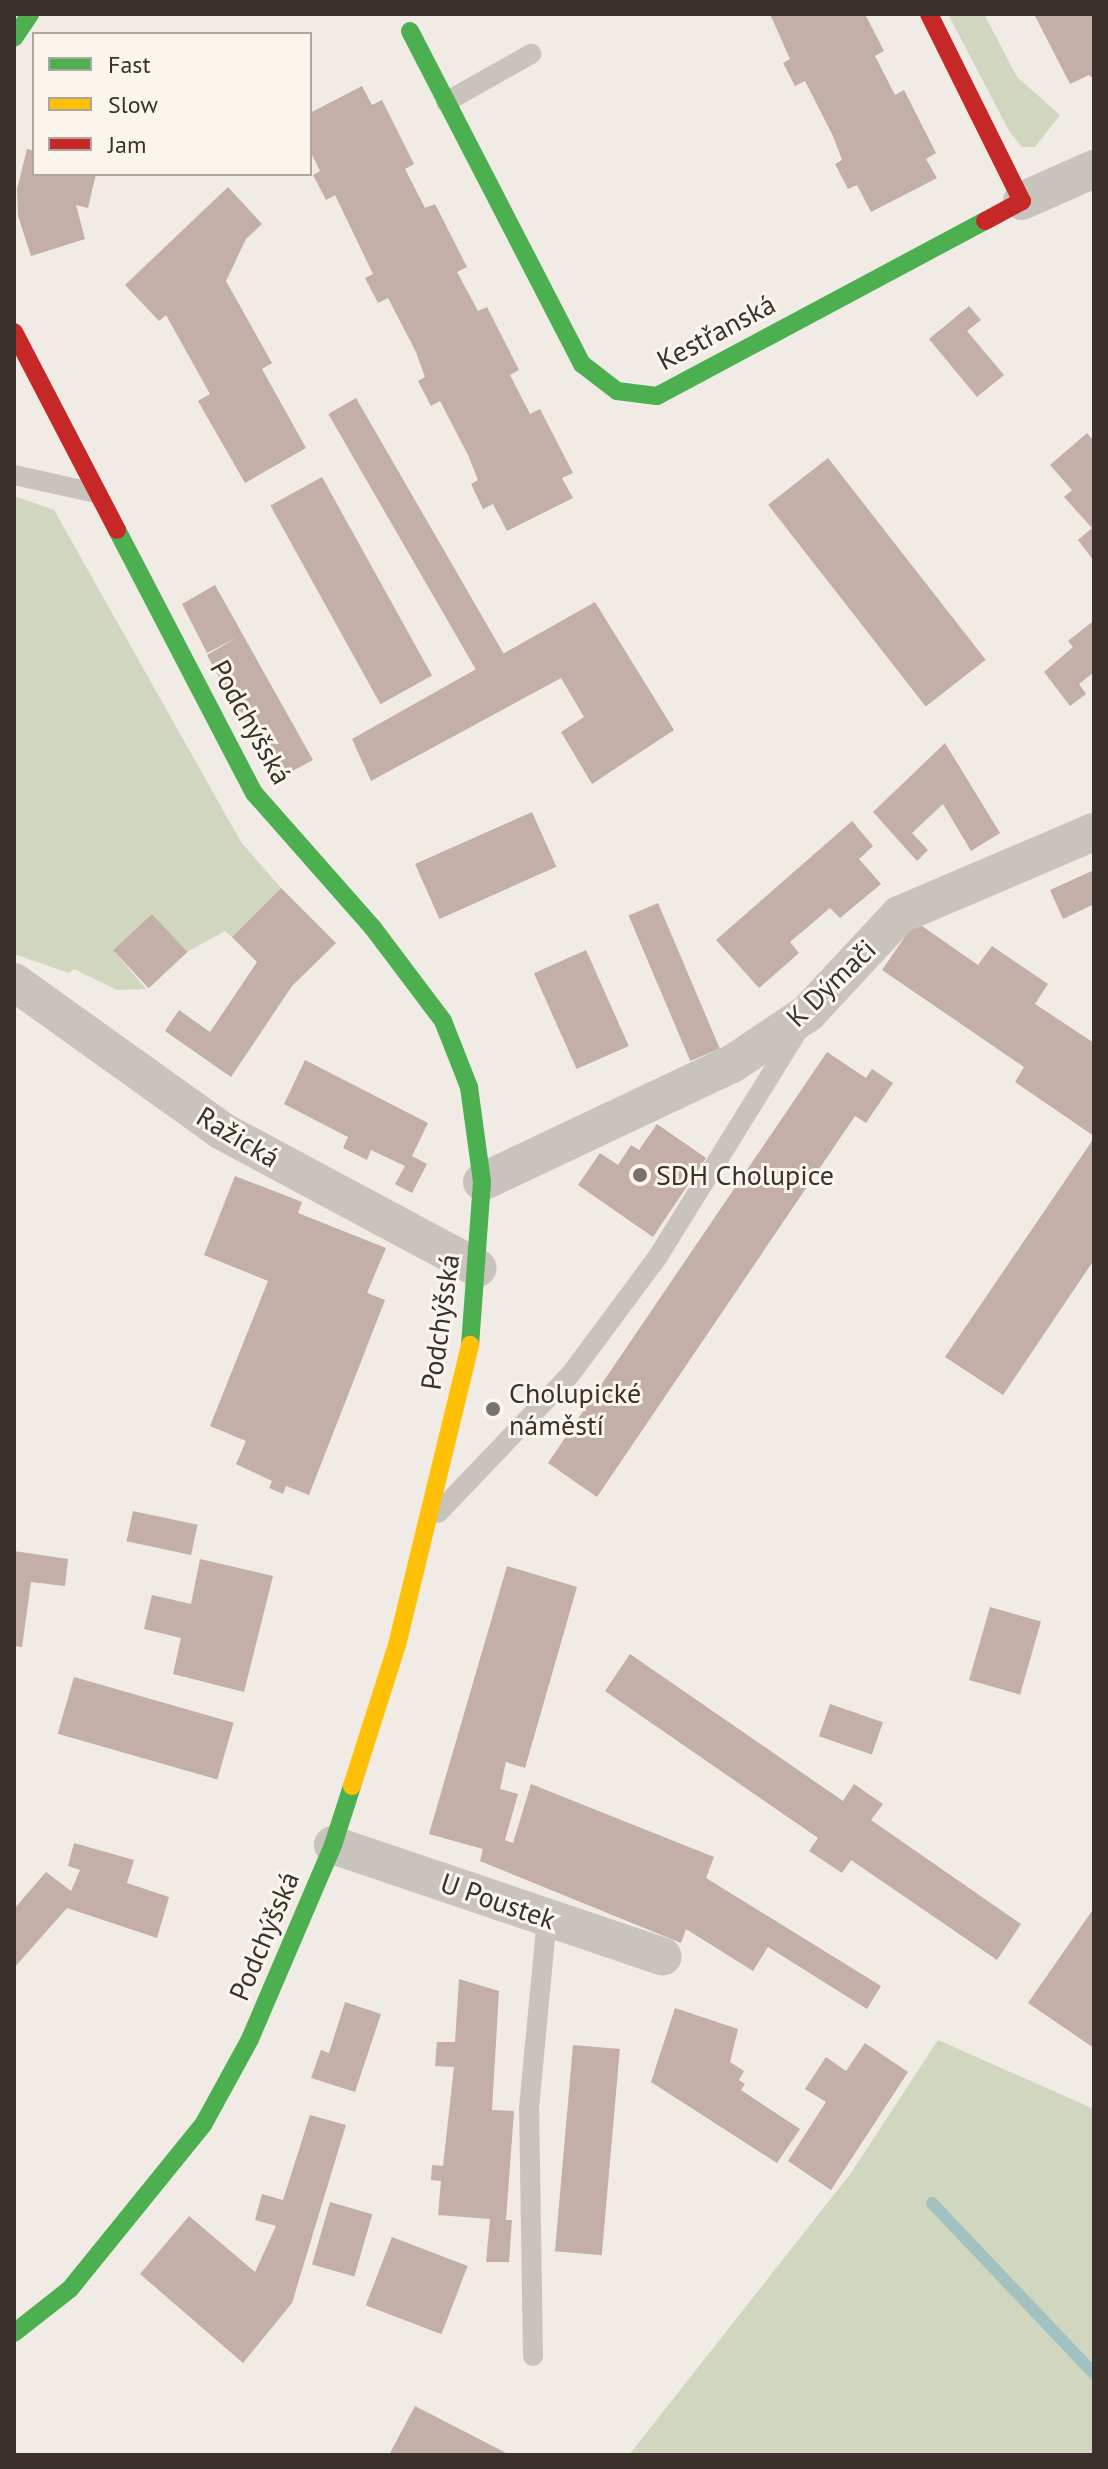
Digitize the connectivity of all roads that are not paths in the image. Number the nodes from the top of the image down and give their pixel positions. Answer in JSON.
{"nodes":[{"id":1,"x":30,"y":14,"type":"edge"},
{"id":2,"x":929,"y":14,"type":"edge"},
{"id":3,"x":410,"y":31,"type":"dead end"},
{"id":4,"x":14,"y":38,"type":"edge"},
{"id":5,"x":531,"y":54,"type":"dead end"},
{"id":6,"x":446,"y":102,"type":"junction"},
{"id":7,"x":1094,"y":169,"type":"edge"},
{"id":8,"x":1022,"y":201,"type":"junction"},
{"id":9,"x":14,"y":332,"type":"edge"},
{"id":10,"x":14,"y":475,"type":"edge"},
{"id":11,"x":99,"y":494,"type":"junction"},
{"id":12,"x":1094,"y":832,"type":"edge"},
{"id":13,"x":14,"y":982,"type":"edge"},
{"id":14,"x":808,"y":1013,"type":"junction"},
{"id":15,"x":482,"y":1182,"type":"junction"},
{"id":16,"x":478,"y":1268,"type":"junction"},
{"id":17,"x":430,"y":1521,"type":"junction"},
{"id":18,"x":333,"y":1845,"type":"junction"},
{"id":19,"x":547,"y":1918,"type":"junction"},
{"id":20,"x":663,"y":1957,"type":"dead end"},
{"id":21,"x":14,"y":2333,"type":"edge"},
{"id":22,"x":533,"y":2356,"type":"dead end"}],
"edges":[{"from":1,"to":4,"type":"street"},
{"from":2,"to":8,"type":"street"},
{"from":3,"to":6,"type":"street","name":"Kestřanská"},
{"from":5,"to":6,"type":"lane"},
{"from":6,"to":8,"type":"street","name":"Kestřanská"},
{"from":7,"to":8,"type":"street"},
{"from":9,"to":11,"type":"street","name":"Podchýšská"},
{"from":10,"to":11,"type":"lane"},
{"from":11,"to":15,"type":"street","name":"Podchýšská"},
{"from":12,"to":14,"type":"street","name":"K Dýmači"},
{"from":13,"to":16,"type":"street","name":"Ražická"},
{"from":14,"to":15,"type":"street","name":"K Dýmači"},
{"from":14,"to":17,"type":"lane"},
{"from":15,"to":16,"type":"street","name":"Podchýšská"},
{"from":16,"to":17,"type":"street","name":"Podchýšská"},
{"from":17,"to":18,"type":"street","name":"Podchýšská"},
{"from":18,"to":19,"type":"street","name":"U Poustek"},
{"from":18,"to":21,"type":"street","name":"Podchýšská"},
{"from":19,"to":20,"type":"street","name":"U Poustek"},
{"from":19,"to":22,"type":"lane"}]}
